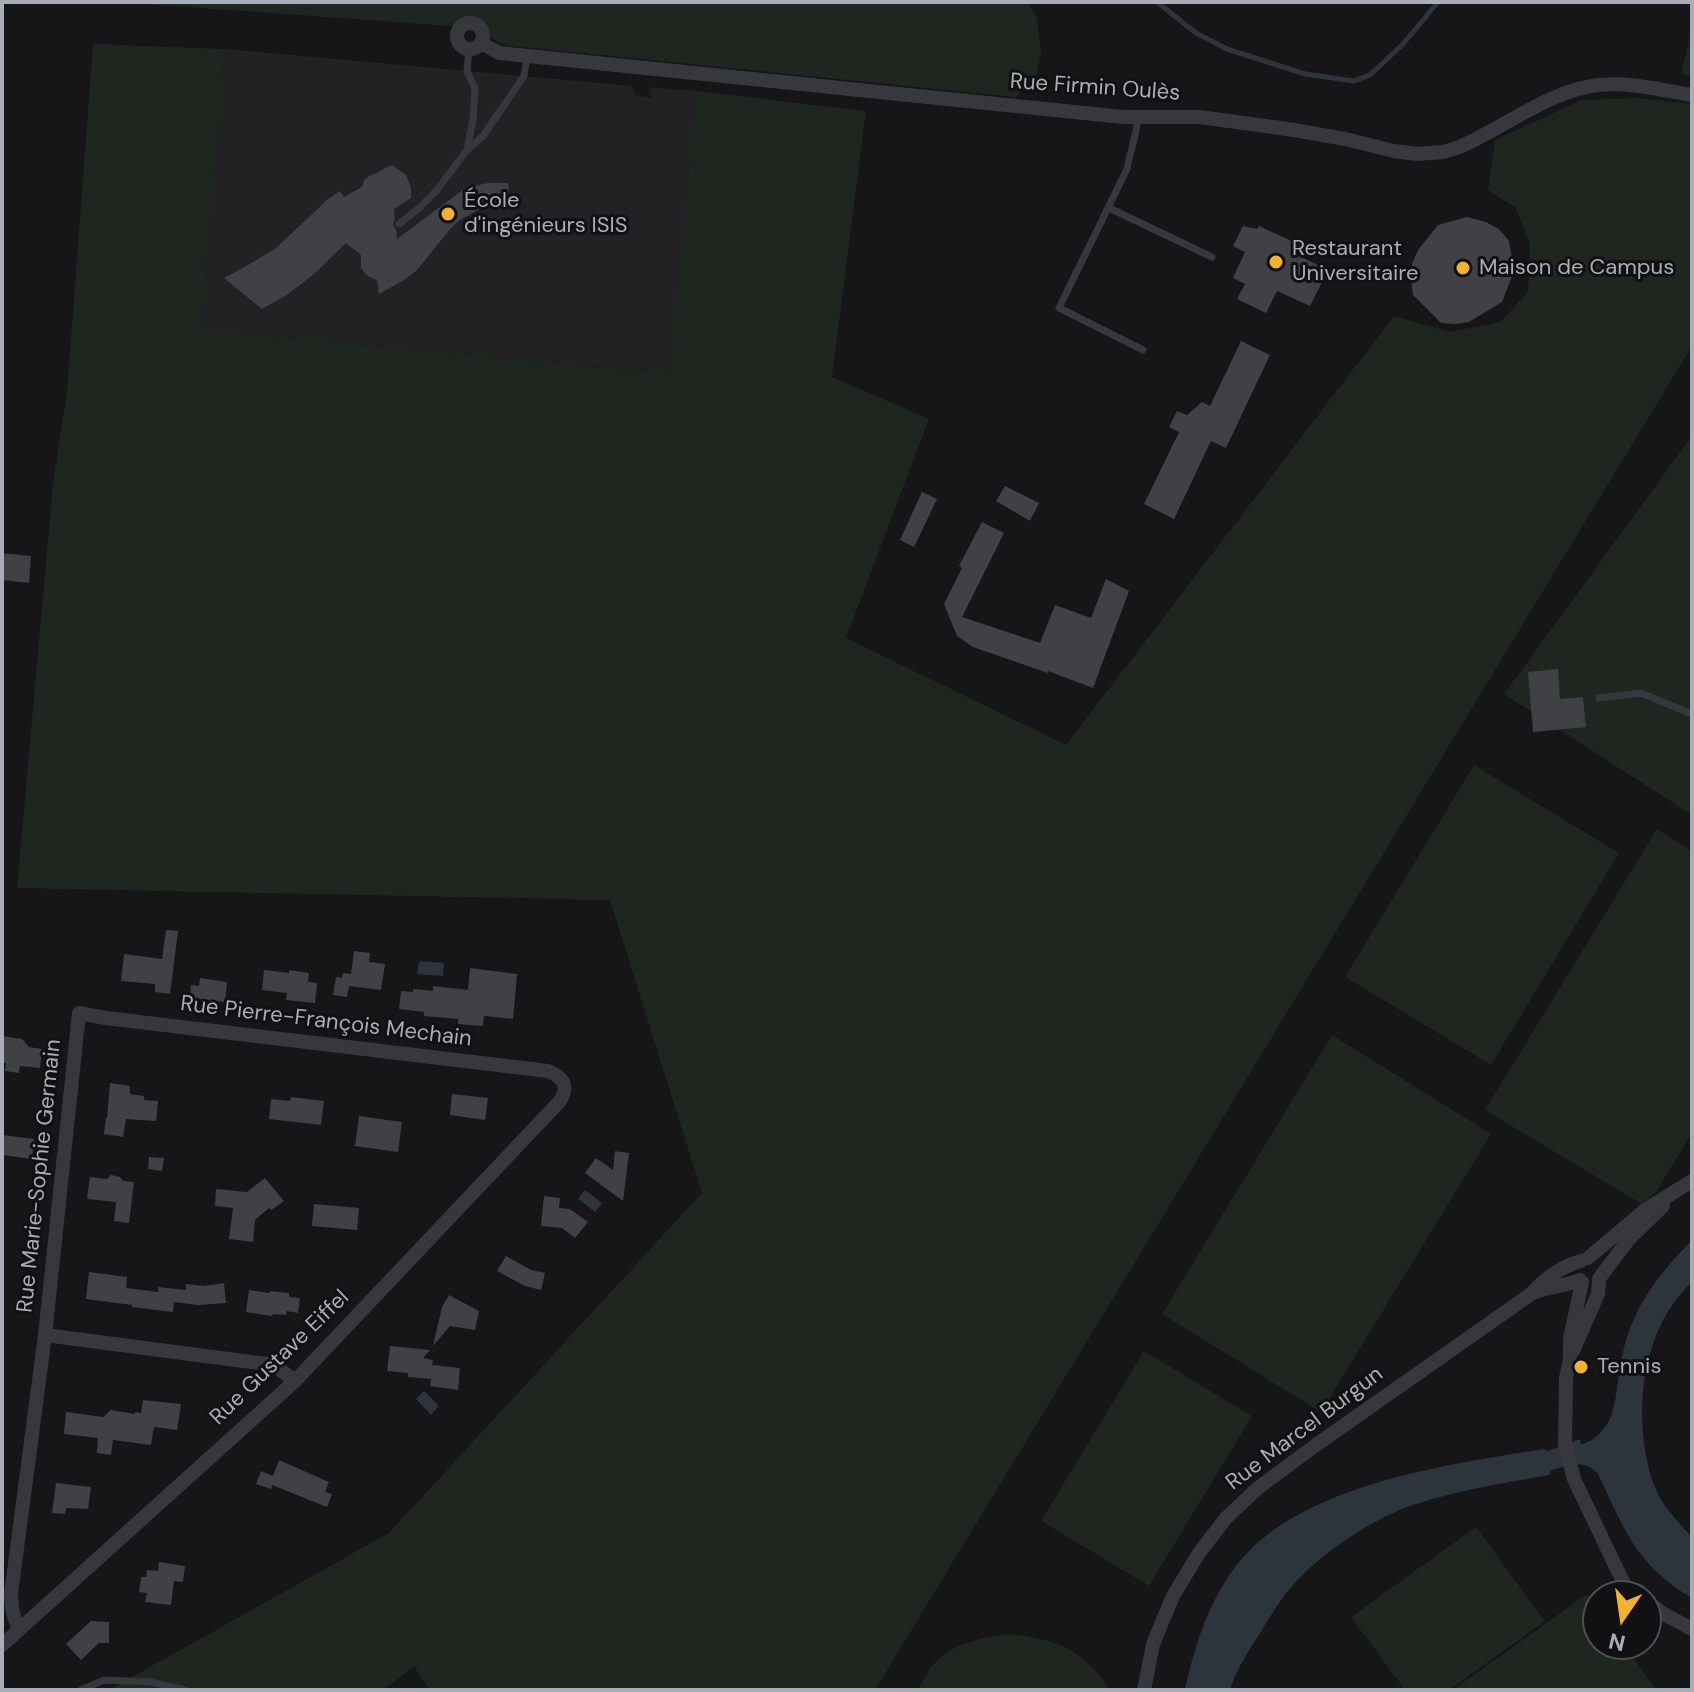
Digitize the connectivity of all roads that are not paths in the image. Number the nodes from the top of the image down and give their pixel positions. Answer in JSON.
{"nodes":[{"id":1,"x":475,"y":46,"type":"joint"},
{"id":2,"x":527,"y":56,"type":"junction"},
{"id":3,"x":1692,"y":95,"type":"edge"},
{"id":4,"x":1138,"y":117,"type":"junction"},
{"id":5,"x":467,"y":150,"type":"junction"},
{"id":6,"x":1109,"y":208,"type":"junction"},
{"id":7,"x":399,"y":224,"type":"dead end"},
{"id":8,"x":1212,"y":257,"type":"dead end"},
{"id":9,"x":1143,"y":350,"type":"dead end"},
{"id":10,"x":1599,"y":698,"type":"dead end"},
{"id":11,"x":1692,"y":714,"type":"edge"},
{"id":12,"x":79,"y":1013,"type":"joint"},
{"id":13,"x":565,"y":1083,"type":"joint"},
{"id":14,"x":1686,"y":1185,"type":"edge"},
{"id":15,"x":1584,"y":1260,"type":"junction"},
{"id":16,"x":1600,"y":1278,"type":"junction"},
{"id":17,"x":1581,"y":1281,"type":"junction"},
{"id":18,"x":1531,"y":1294,"type":"junction"},
{"id":19,"x":45,"y":1335,"type":"junction"},
{"id":20,"x":1570,"y":1358,"type":"junction"},
{"id":21,"x":295,"y":1381,"type":"junction"},
{"id":22,"x":1622,"y":1580,"type":"edge"},
{"id":23,"x":1662,"y":1613,"type":"edge"},
{"id":24,"x":20,"y":1628,"type":"junction"},
{"id":25,"x":1692,"y":1629,"type":"edge"},
{"id":26,"x":2,"y":1645,"type":"edge"},
{"id":27,"x":81,"y":1690,"type":"edge"},
{"id":28,"x":185,"y":1690,"type":"edge"},
{"id":29,"x":1144,"y":1690,"type":"edge"}],
"edges":[{"from":1,"to":2,"type":"street","name":"Rue Firmin Oulès"},
{"from":1,"to":5,"type":"lane"},
{"from":2,"to":4,"type":"street","name":"Rue Firmin Oulès"},
{"from":2,"to":5,"type":"lane"},
{"from":3,"to":4,"type":"street","name":"Rue Firmin Oulès"},
{"from":4,"to":6,"type":"lane"},
{"from":5,"to":7,"type":"lane"},
{"from":6,"to":8,"type":"lane"},
{"from":6,"to":9,"type":"lane"},
{"from":10,"to":11,"type":"lane"},
{"from":12,"to":13,"type":"street","name":"Rue Pierre-François Mechain"},
{"from":12,"to":19,"type":"street","name":"Rue Marie-Sophie Germain"},
{"from":13,"to":21,"type":"street","name":"Rue Gustave Eiffel"},
{"from":14,"to":15,"type":"street","name":"Rue Marcel Burgun"},
{"from":14,"to":16,"type":"street"},
{"from":15,"to":16,"type":"street"},
{"from":15,"to":17,"type":"street"},
{"from":15,"to":18,"type":"street","name":"Rue Marcel Burgun"},
{"from":16,"to":17,"type":"street"},
{"from":16,"to":20,"type":"street"},
{"from":17,"to":18,"type":"street","name":"Rue Marcel Burgun"},
{"from":17,"to":20,"type":"street"},
{"from":18,"to":29,"type":"street","name":"Rue Marcel Burgun"},
{"from":19,"to":21,"type":"street"},
{"from":19,"to":24,"type":"street","name":"Rue Marie-Sophie Germain"},
{"from":20,"to":22,"type":"street"},
{"from":21,"to":24,"type":"street","name":"Rue Gustave Eiffel"},
{"from":23,"to":25,"type":"street"},
{"from":24,"to":26,"type":"street","name":"Rue Gustave Eiffel"},
{"from":27,"to":28,"type":"lane"}]}
